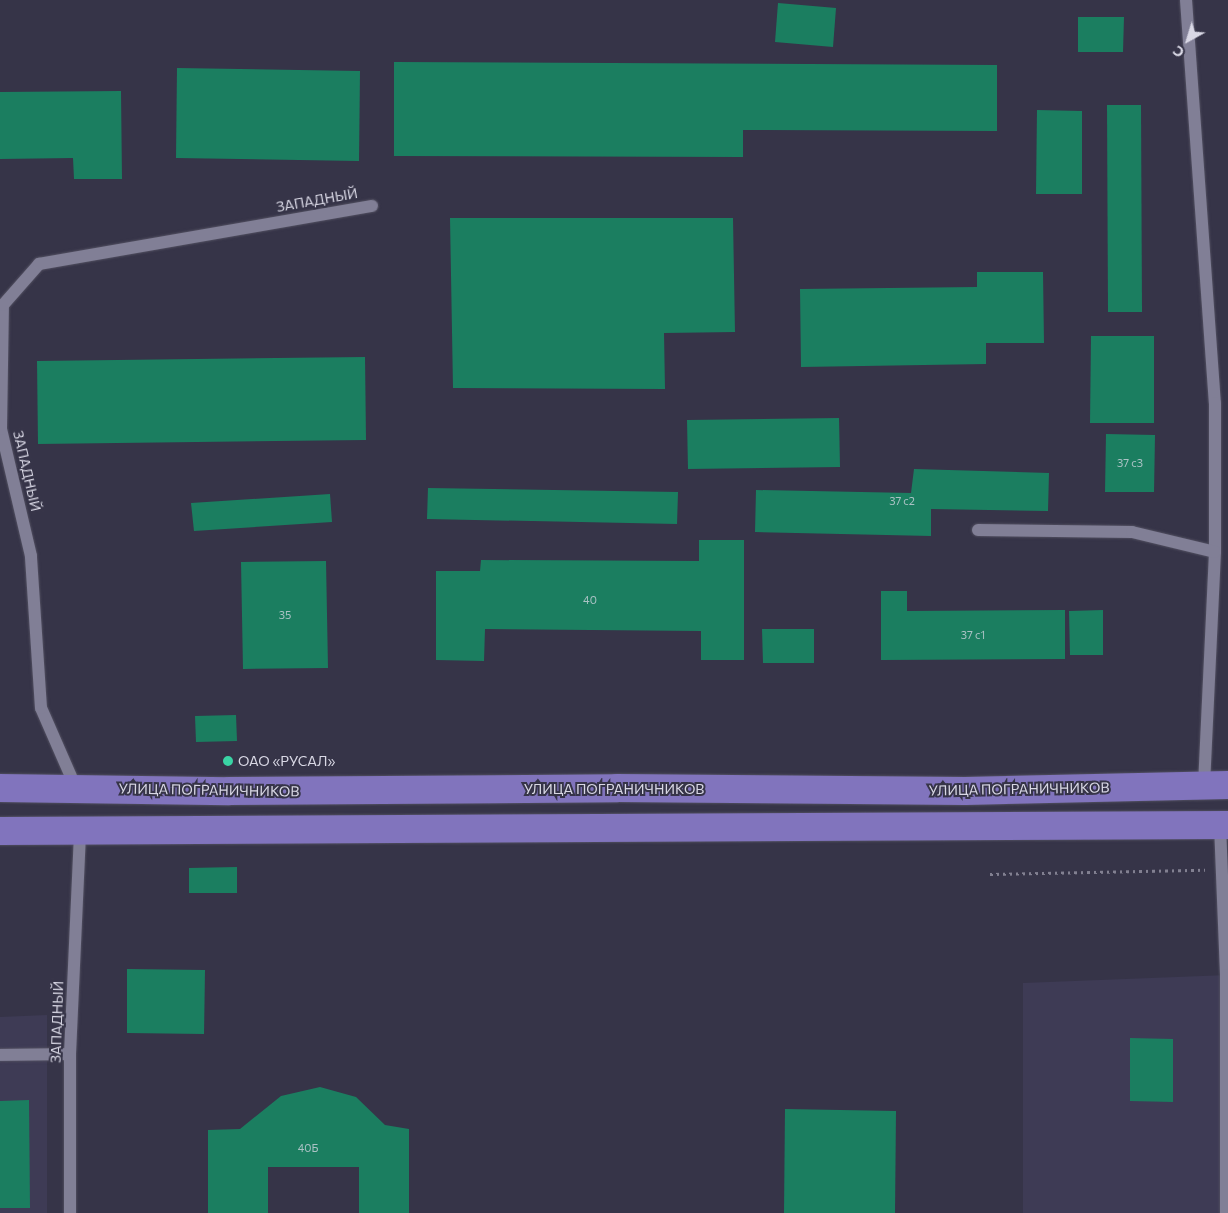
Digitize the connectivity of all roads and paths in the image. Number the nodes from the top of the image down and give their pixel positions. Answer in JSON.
{"nodes":[{"id":1,"x":1186,"y":0,"type":"edge"},
{"id":2,"x":372,"y":206,"type":"dead end"},
{"id":3,"x":1222,"y":403,"type":"edge"},
{"id":4,"x":978,"y":530,"type":"dead end"},
{"id":5,"x":1215,"y":552,"type":"junction"},
{"id":6,"x":1216,"y":785,"type":"edge"},
{"id":7,"x":0,"y":788,"type":"edge"},
{"id":8,"x":76,"y":788,"type":"junction"},
{"id":9,"x":1224,"y":825,"type":"edge"},
{"id":10,"x":0,"y":831,"type":"edge"},
{"id":11,"x":80,"y":831,"type":"junction"},
{"id":12,"x":1222,"y":870,"type":"junction"},
{"id":13,"x":990,"y":874,"type":"dead end"},
{"id":14,"x":70,"y":1054,"type":"junction"},
{"id":15,"x":0,"y":1055,"type":"edge"},
{"id":16,"x":70,"y":1213,"type":"edge"},
{"id":17,"x":1226,"y":1213,"type":"edge"}],
"edges":[{"from":1,"to":3,"type":"lane"},
{"from":2,"to":8,"type":"lane","name":"ЗАПАДНЫЙ"},
{"from":3,"to":5,"type":"lane"},
{"from":4,"to":5,"type":"lane"},
{"from":5,"to":6,"type":"lane"},
{"from":6,"to":8,"type":"main road","name":"УЛИЦА ПОГРАНИЧНИКОВ"},
{"from":7,"to":8,"type":"main road","name":"УЛИЦА ПОГРАНИЧНИКОВ"},
{"from":8,"to":11,"type":"main road"},
{"from":9,"to":11,"type":"main road"},
{"from":9,"to":12,"type":"lane"},
{"from":10,"to":11,"type":"main road"},
{"from":11,"to":14,"type":"lane","name":"ЗАПАДНЫЙ"},
{"from":12,"to":13,"type":"path"},
{"from":12,"to":17,"type":"lane"},
{"from":14,"to":15,"type":"lane"},
{"from":14,"to":16,"type":"lane","name":"ЗАПАДНЫЙ"}]}
